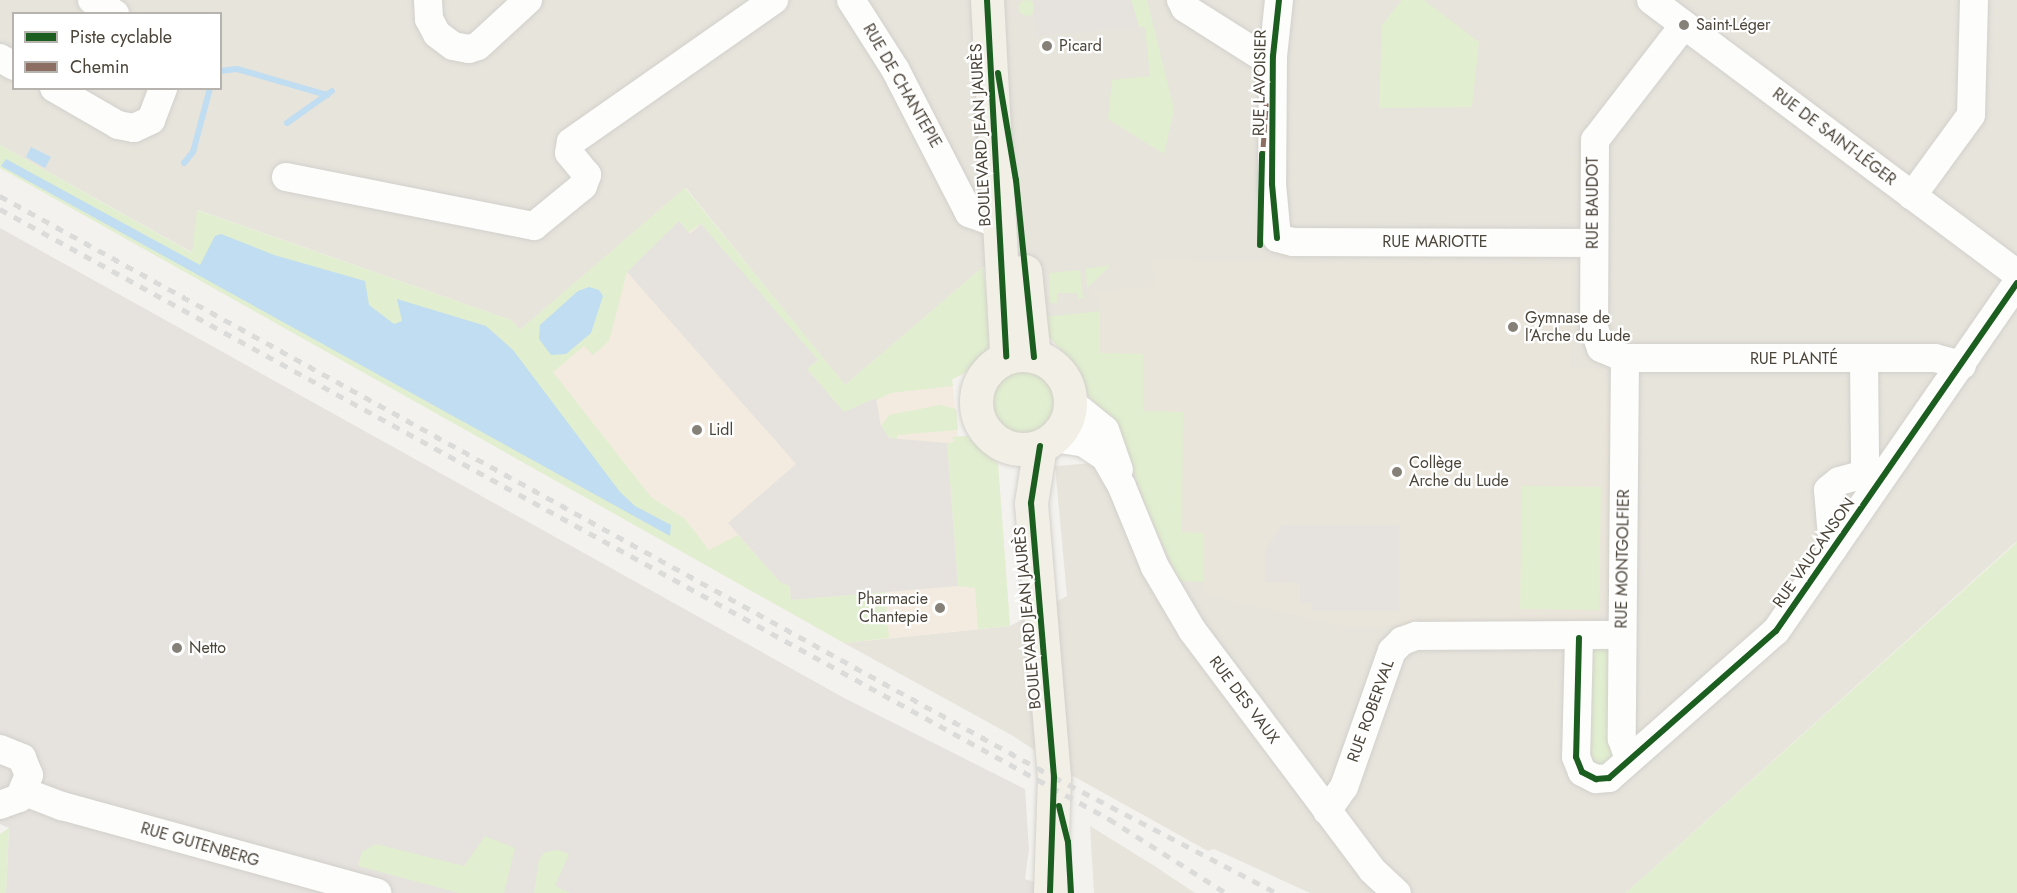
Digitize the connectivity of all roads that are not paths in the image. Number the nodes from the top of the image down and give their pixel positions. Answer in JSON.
{"nodes":[{"id":1,"x":92,"y":0,"type":"edge"},
{"id":2,"x":428,"y":0,"type":"edge"},
{"id":3,"x":528,"y":0,"type":"edge"},
{"id":4,"x":774,"y":0,"type":"edge"},
{"id":5,"x":851,"y":0,"type":"edge"},
{"id":6,"x":1182,"y":0,"type":"edge"},
{"id":7,"x":1279,"y":0,"type":"edge"},
{"id":8,"x":1651,"y":0,"type":"edge"},
{"id":9,"x":1974,"y":0,"type":"edge"},
{"id":10,"x":987,"y":10,"type":"edge"},
{"id":11,"x":112,"y":12,"type":"edge"},
{"id":12,"x":1684,"y":25,"type":"junction"},
{"id":13,"x":1273,"y":56,"type":"junction"},
{"id":14,"x":57,"y":90,"type":"edge"},
{"id":15,"x":162,"y":90,"type":"edge"},
{"id":16,"x":951,"y":173,"type":"junction"},
{"id":17,"x":286,"y":177,"type":"dead end"},
{"id":18,"x":1006,"y":181,"type":"junction"},
{"id":19,"x":1912,"y":196,"type":"junction"},
{"id":20,"x":1000,"y":224,"type":"junction"},
{"id":21,"x":1276,"y":238,"type":"joint"},
{"id":22,"x":1594,"y":243,"type":"junction"},
{"id":23,"x":2017,"y":274,"type":"edge"},
{"id":24,"x":2017,"y":284,"type":"edge"},
{"id":25,"x":1020,"y":356,"type":"junction"},
{"id":26,"x":1625,"y":358,"type":"junction"},
{"id":27,"x":1864,"y":359,"type":"junction"},
{"id":28,"x":1962,"y":365,"type":"junction"},
{"id":29,"x":1069,"y":400,"type":"junction"},
{"id":30,"x":1034,"y":444,"type":"junction"},
{"id":31,"x":1874,"y":477,"type":"junction"},
{"id":32,"x":1122,"y":487,"type":"junction"},
{"id":33,"x":1833,"y":549,"type":"junction"},
{"id":34,"x":1622,"y":635,"type":"junction"},
{"id":35,"x":1579,"y":638,"type":"junction"},
{"id":36,"x":0,"y":749,"type":"edge"},
{"id":37,"x":1629,"y":759,"type":"junction"},
{"id":38,"x":1054,"y":789,"type":"junction"},
{"id":39,"x":12,"y":798,"type":"edge"},
{"id":40,"x":1327,"y":811,"type":"junction"},
{"id":41,"x":377,"y":893,"type":"edge"},
{"id":42,"x":1050,"y":893,"type":"edge"},
{"id":43,"x":1071,"y":893,"type":"edge"},
{"id":44,"x":1397,"y":893,"type":"edge"}],
"edges":[{"from":1,"to":11,"type":"street"},
{"from":2,"to":3,"type":"street"},
{"from":4,"to":17,"type":"street"},
{"from":5,"to":16,"type":"street","name":"RUE DE CHANTEPIE"},
{"from":6,"to":13,"type":"street"},
{"from":7,"to":13,"type":"street","name":"RUE LAVOISIER"},
{"from":8,"to":12,"type":"street","name":"RUE DE SAINT-LÉGER"},
{"from":9,"to":19,"type":"street"},
{"from":10,"to":18,"type":"main road","name":"BOULEVARD JEAN JAURÈS"},
{"from":12,"to":19,"type":"street","name":"RUE DE SAINT-LÉGER"},
{"from":12,"to":22,"type":"street","name":"RUE BAUDOT"},
{"from":13,"to":21,"type":"street","name":"RUE LAVOISIER"},
{"from":14,"to":15,"type":"street"},
{"from":16,"to":18,"type":"street"},
{"from":16,"to":20,"type":"street","name":"RUE DE CHANTEPIE"},
{"from":18,"to":20,"type":"main road","name":"BOULEVARD JEAN JAURÈS"},
{"from":18,"to":25,"type":"main road","name":"BOULEVARD JEAN JAURÈS"},
{"from":19,"to":23,"type":"street","name":"RUE DE SAINT-LÉGER"},
{"from":20,"to":25,"type":"main road","name":"BOULEVARD JEAN JAURÈS"},
{"from":21,"to":22,"type":"street","name":"RUE MARIOTTE"},
{"from":22,"to":26,"type":"street","name":"RUE BAUDOT"},
{"from":24,"to":28,"type":"street","name":"RUE VAUCANSON"},
{"from":25,"to":29,"type":"main road"},
{"from":25,"to":30,"type":"main road"},
{"from":26,"to":27,"type":"street","name":"RUE PLANTÉ"},
{"from":26,"to":34,"type":"street","name":"RUE MONTGOLFIER"},
{"from":27,"to":28,"type":"street","name":"RUE PLANTÉ"},
{"from":27,"to":31,"type":"street"},
{"from":28,"to":31,"type":"street","name":"RUE VAUCANSON"},
{"from":29,"to":30,"type":"main road"},
{"from":29,"to":32,"type":"street","name":"RUE DES VAUX"},
{"from":30,"to":32,"type":"street","name":"RUE DES VAUX"},
{"from":30,"to":38,"type":"main road","name":"BOULEVARD JEAN JAURÈS"},
{"from":31,"to":33,"type":"street","name":"RUE VAUCANSON"},
{"from":31,"to":33,"type":"street"},
{"from":32,"to":40,"type":"street","name":"RUE DES VAUX"},
{"from":33,"to":37,"type":"street","name":"RUE VAUCANSON"},
{"from":34,"to":35,"type":"street","name":"RUE ROBERVAL"},
{"from":34,"to":37,"type":"street","name":"RUE MONTGOLFIER"},
{"from":35,"to":37,"type":"street","name":"RUE VAUCANSON"},
{"from":35,"to":40,"type":"street","name":"RUE ROBERVAL"},
{"from":36,"to":39,"type":"street"},
{"from":38,"to":42,"type":"main road","name":"BOULEVARD JEAN JAURÈS"},
{"from":38,"to":43,"type":"main road","name":"BOULEVARD JEAN JAURÈS"},
{"from":39,"to":41,"type":"street","name":"RUE GUTENBERG"},
{"from":40,"to":44,"type":"street","name":"RUE DES VAUX"}]}
